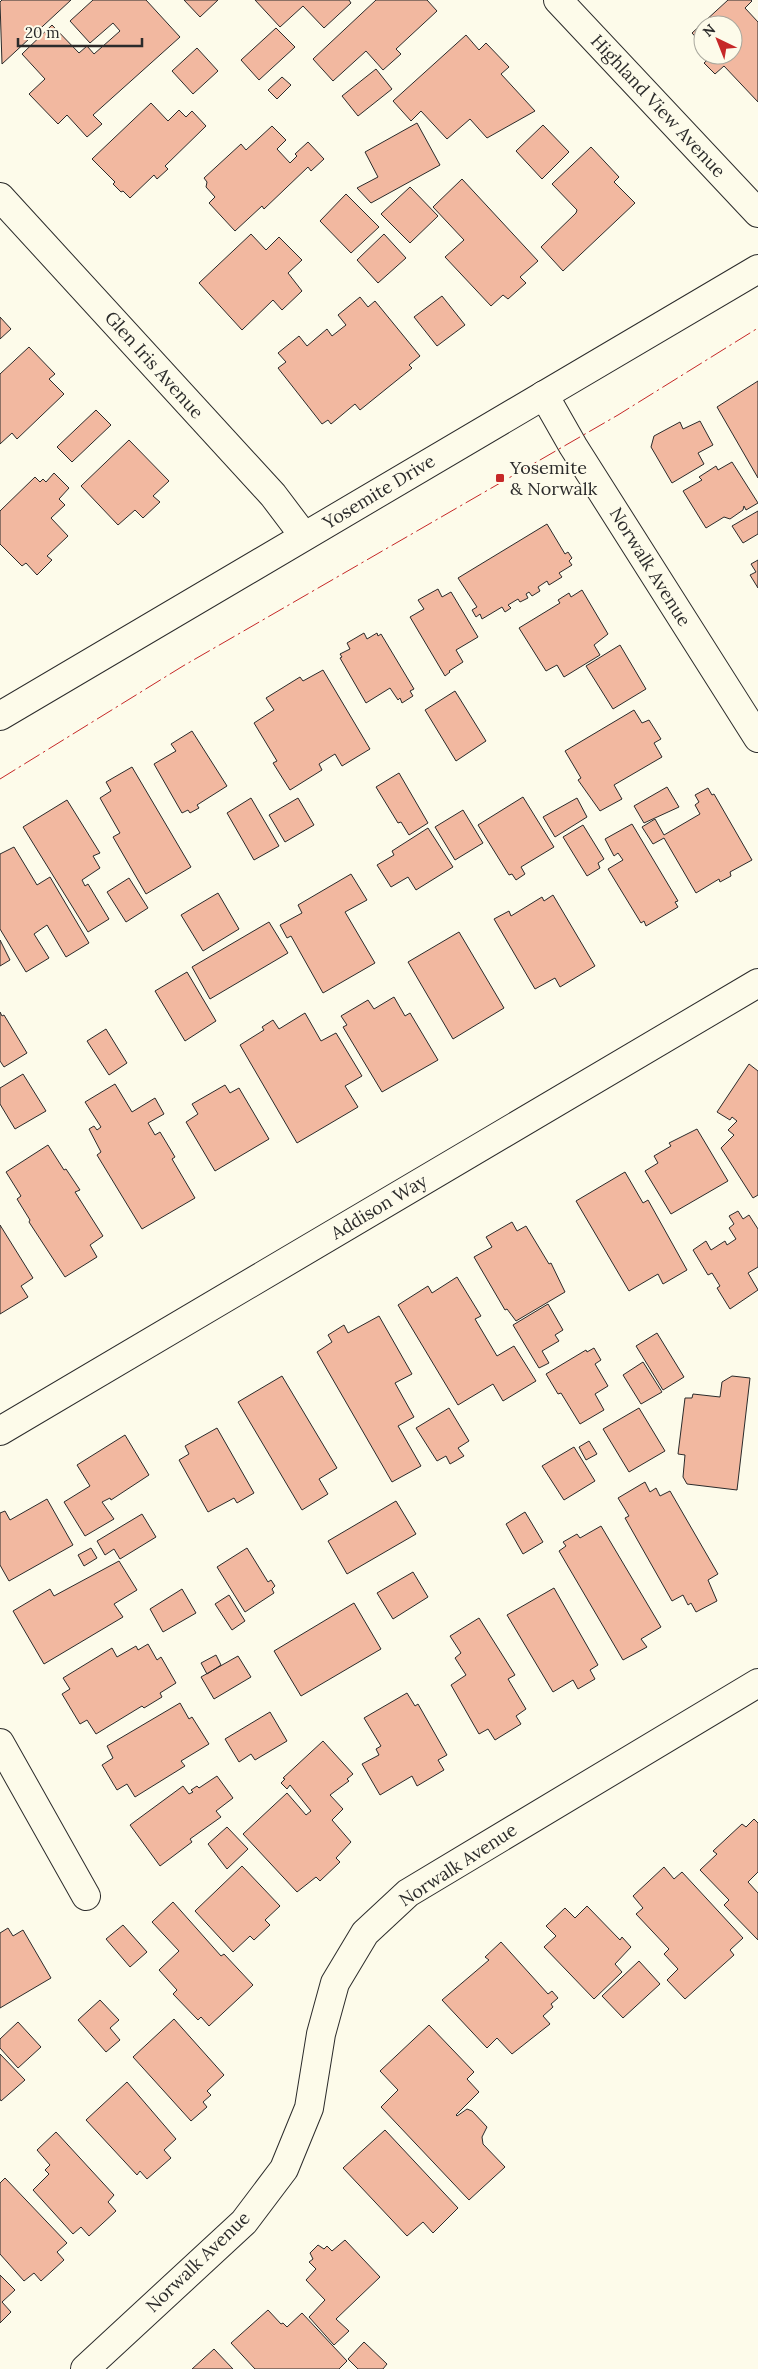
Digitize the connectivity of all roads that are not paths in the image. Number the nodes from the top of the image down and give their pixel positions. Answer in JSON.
{"nodes":[{"id":1,"x":558,"y":0,"type":"edge"},
{"id":2,"x":0,"y":197,"type":"edge"},
{"id":3,"x":758,"y":213,"type":"edge"},
{"id":4,"x":758,"y":269,"type":"edge"},
{"id":5,"x":544,"y":395,"type":"junction"},
{"id":6,"x":304,"y":536,"type":"junction"},
{"id":7,"x":0,"y":716,"type":"edge"},
{"id":8,"x":758,"y":738,"type":"edge"},
{"id":9,"x":758,"y":983,"type":"edge"},
{"id":10,"x":0,"y":1431,"type":"edge"},
{"id":11,"x":758,"y":1683,"type":"edge"},
{"id":12,"x":0,"y":1743,"type":"edge"},
{"id":13,"x":86,"y":1896,"type":"dead end"},
{"id":14,"x":85,"y":2369,"type":"edge"}],
"edges":[{"from":1,"to":3,"type":"street","name":"Highland View Avenue"},
{"from":2,"to":6,"type":"street","name":"Glen Iris Avenue"},
{"from":4,"to":5,"type":"street","name":"Yosemite Drive"},
{"from":5,"to":6,"type":"street","name":"Yosemite Drive"},
{"from":5,"to":8,"type":"street","name":"Norwalk Avenue"},
{"from":6,"to":7,"type":"street","name":"Yosemite Drive"},
{"from":9,"to":10,"type":"street","name":"Addison Way"},
{"from":11,"to":14,"type":"street","name":"Norwalk Avenue"},
{"from":12,"to":13,"type":"street"}]}
